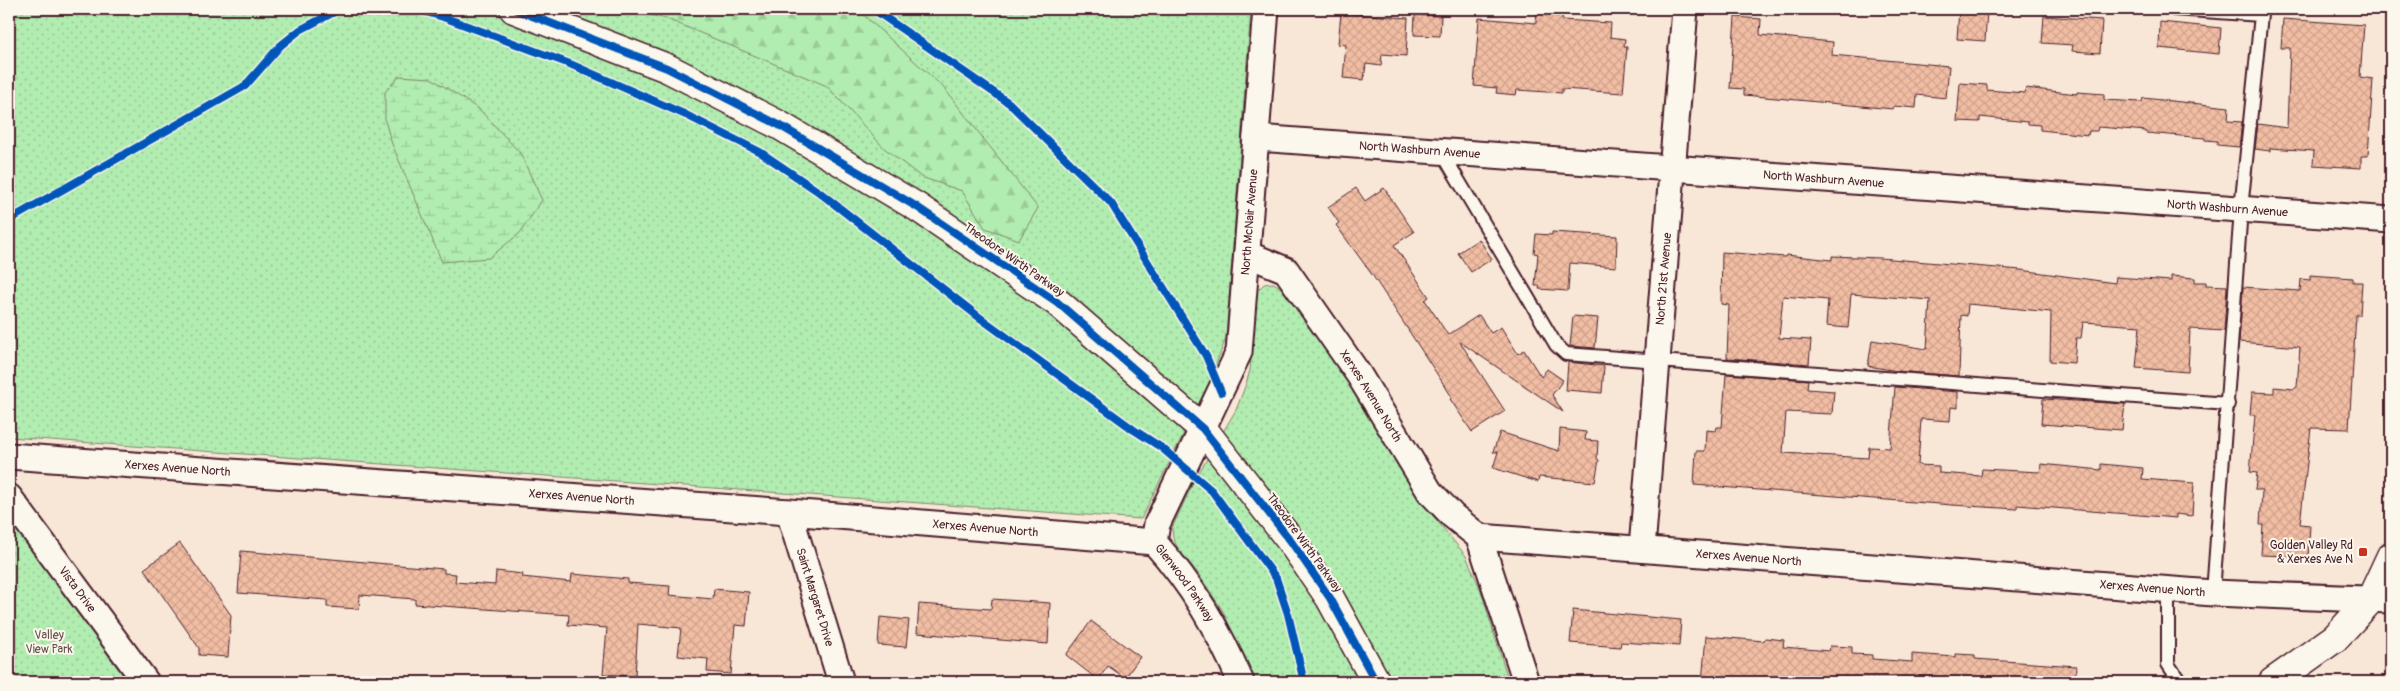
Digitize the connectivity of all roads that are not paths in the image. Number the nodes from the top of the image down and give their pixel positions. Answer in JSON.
{"nodes":[{"id":1,"x":514,"y":9,"type":"edge"},
{"id":2,"x":1266,"y":9,"type":"edge"},
{"id":3,"x":1685,"y":9,"type":"edge"},
{"id":4,"x":2174,"y":9,"type":"edge"},
{"id":5,"x":1256,"y":138,"type":"junction"},
{"id":6,"x":1440,"y":149,"type":"junction"},
{"id":7,"x":1672,"y":168,"type":"junction"},
{"id":8,"x":2241,"y":210,"type":"junction"},
{"id":9,"x":2391,"y":220,"type":"edge"},
{"id":10,"x":1247,"y":254,"type":"junction"},
{"id":11,"x":1657,"y":362,"type":"junction"},
{"id":12,"x":2228,"y":404,"type":"junction"},
{"id":13,"x":1203,"y":429,"type":"junction"},
{"id":14,"x":9,"y":456,"type":"edge"},
{"id":15,"x":9,"y":497,"type":"edge"},
{"id":16,"x":789,"y":512,"type":"junction"},
{"id":17,"x":1479,"y":537,"type":"junction"},
{"id":18,"x":1154,"y":542,"type":"junction"},
{"id":19,"x":1642,"y":550,"type":"junction"},
{"id":20,"x":2391,"y":556,"type":"edge"},
{"id":21,"x":2168,"y":590,"type":"junction"},
{"id":22,"x":2213,"y":593,"type":"junction"},
{"id":23,"x":2381,"y":600,"type":"edge"},
{"id":24,"x":146,"y":682,"type":"edge"},
{"id":25,"x":841,"y":682,"type":"edge"},
{"id":26,"x":1241,"y":682,"type":"edge"},
{"id":27,"x":1376,"y":682,"type":"edge"},
{"id":28,"x":1526,"y":682,"type":"edge"},
{"id":29,"x":2180,"y":682,"type":"edge"},
{"id":30,"x":2274,"y":682,"type":"edge"}],
"edges":[{"from":1,"to":13,"type":"street","name":"Theodore Wirth Parkway"},
{"from":2,"to":5,"type":"street","name":"North McNair Avenue"},
{"from":3,"to":7,"type":"street","name":"North 21st Avenue"},
{"from":4,"to":8,"type":"lane"},
{"from":5,"to":6,"type":"street","name":"North Washburn Avenue"},
{"from":5,"to":10,"type":"street","name":"North McNair Avenue"},
{"from":6,"to":7,"type":"street","name":"North Washburn Avenue"},
{"from":6,"to":11,"type":"lane"},
{"from":7,"to":8,"type":"street","name":"North Washburn Avenue"},
{"from":7,"to":11,"type":"street","name":"North 21st Avenue"},
{"from":8,"to":9,"type":"street","name":"North Washburn Avenue"},
{"from":8,"to":12,"type":"lane"},
{"from":10,"to":13,"type":"street","name":"North McNair Avenue"},
{"from":10,"to":17,"type":"street","name":"Xerxes Avenue North"},
{"from":11,"to":12,"type":"lane"},
{"from":11,"to":19,"type":"street","name":"North 21st Avenue"},
{"from":12,"to":22,"type":"lane"},
{"from":13,"to":18,"type":"street","name":"Glenwood Parkway"},
{"from":13,"to":27,"type":"street","name":"Theodore Wirth Parkway"},
{"from":14,"to":16,"type":"street","name":"Xerxes Avenue North"},
{"from":15,"to":24,"type":"street","name":"Vista Drive"},
{"from":16,"to":18,"type":"street","name":"Xerxes Avenue North"},
{"from":16,"to":25,"type":"street","name":"Saint Margaret Drive"},
{"from":17,"to":19,"type":"street","name":"Xerxes Avenue North"},
{"from":17,"to":28,"type":"street"},
{"from":18,"to":26,"type":"street","name":"Glenwood Parkway"},
{"from":19,"to":21,"type":"street","name":"Xerxes Avenue North"},
{"from":20,"to":23,"type":"street"},
{"from":21,"to":22,"type":"street","name":"Xerxes Avenue North"},
{"from":21,"to":29,"type":"lane"},
{"from":22,"to":23,"type":"street","name":"Xerxes Avenue North"},
{"from":23,"to":30,"type":"street"}]}
